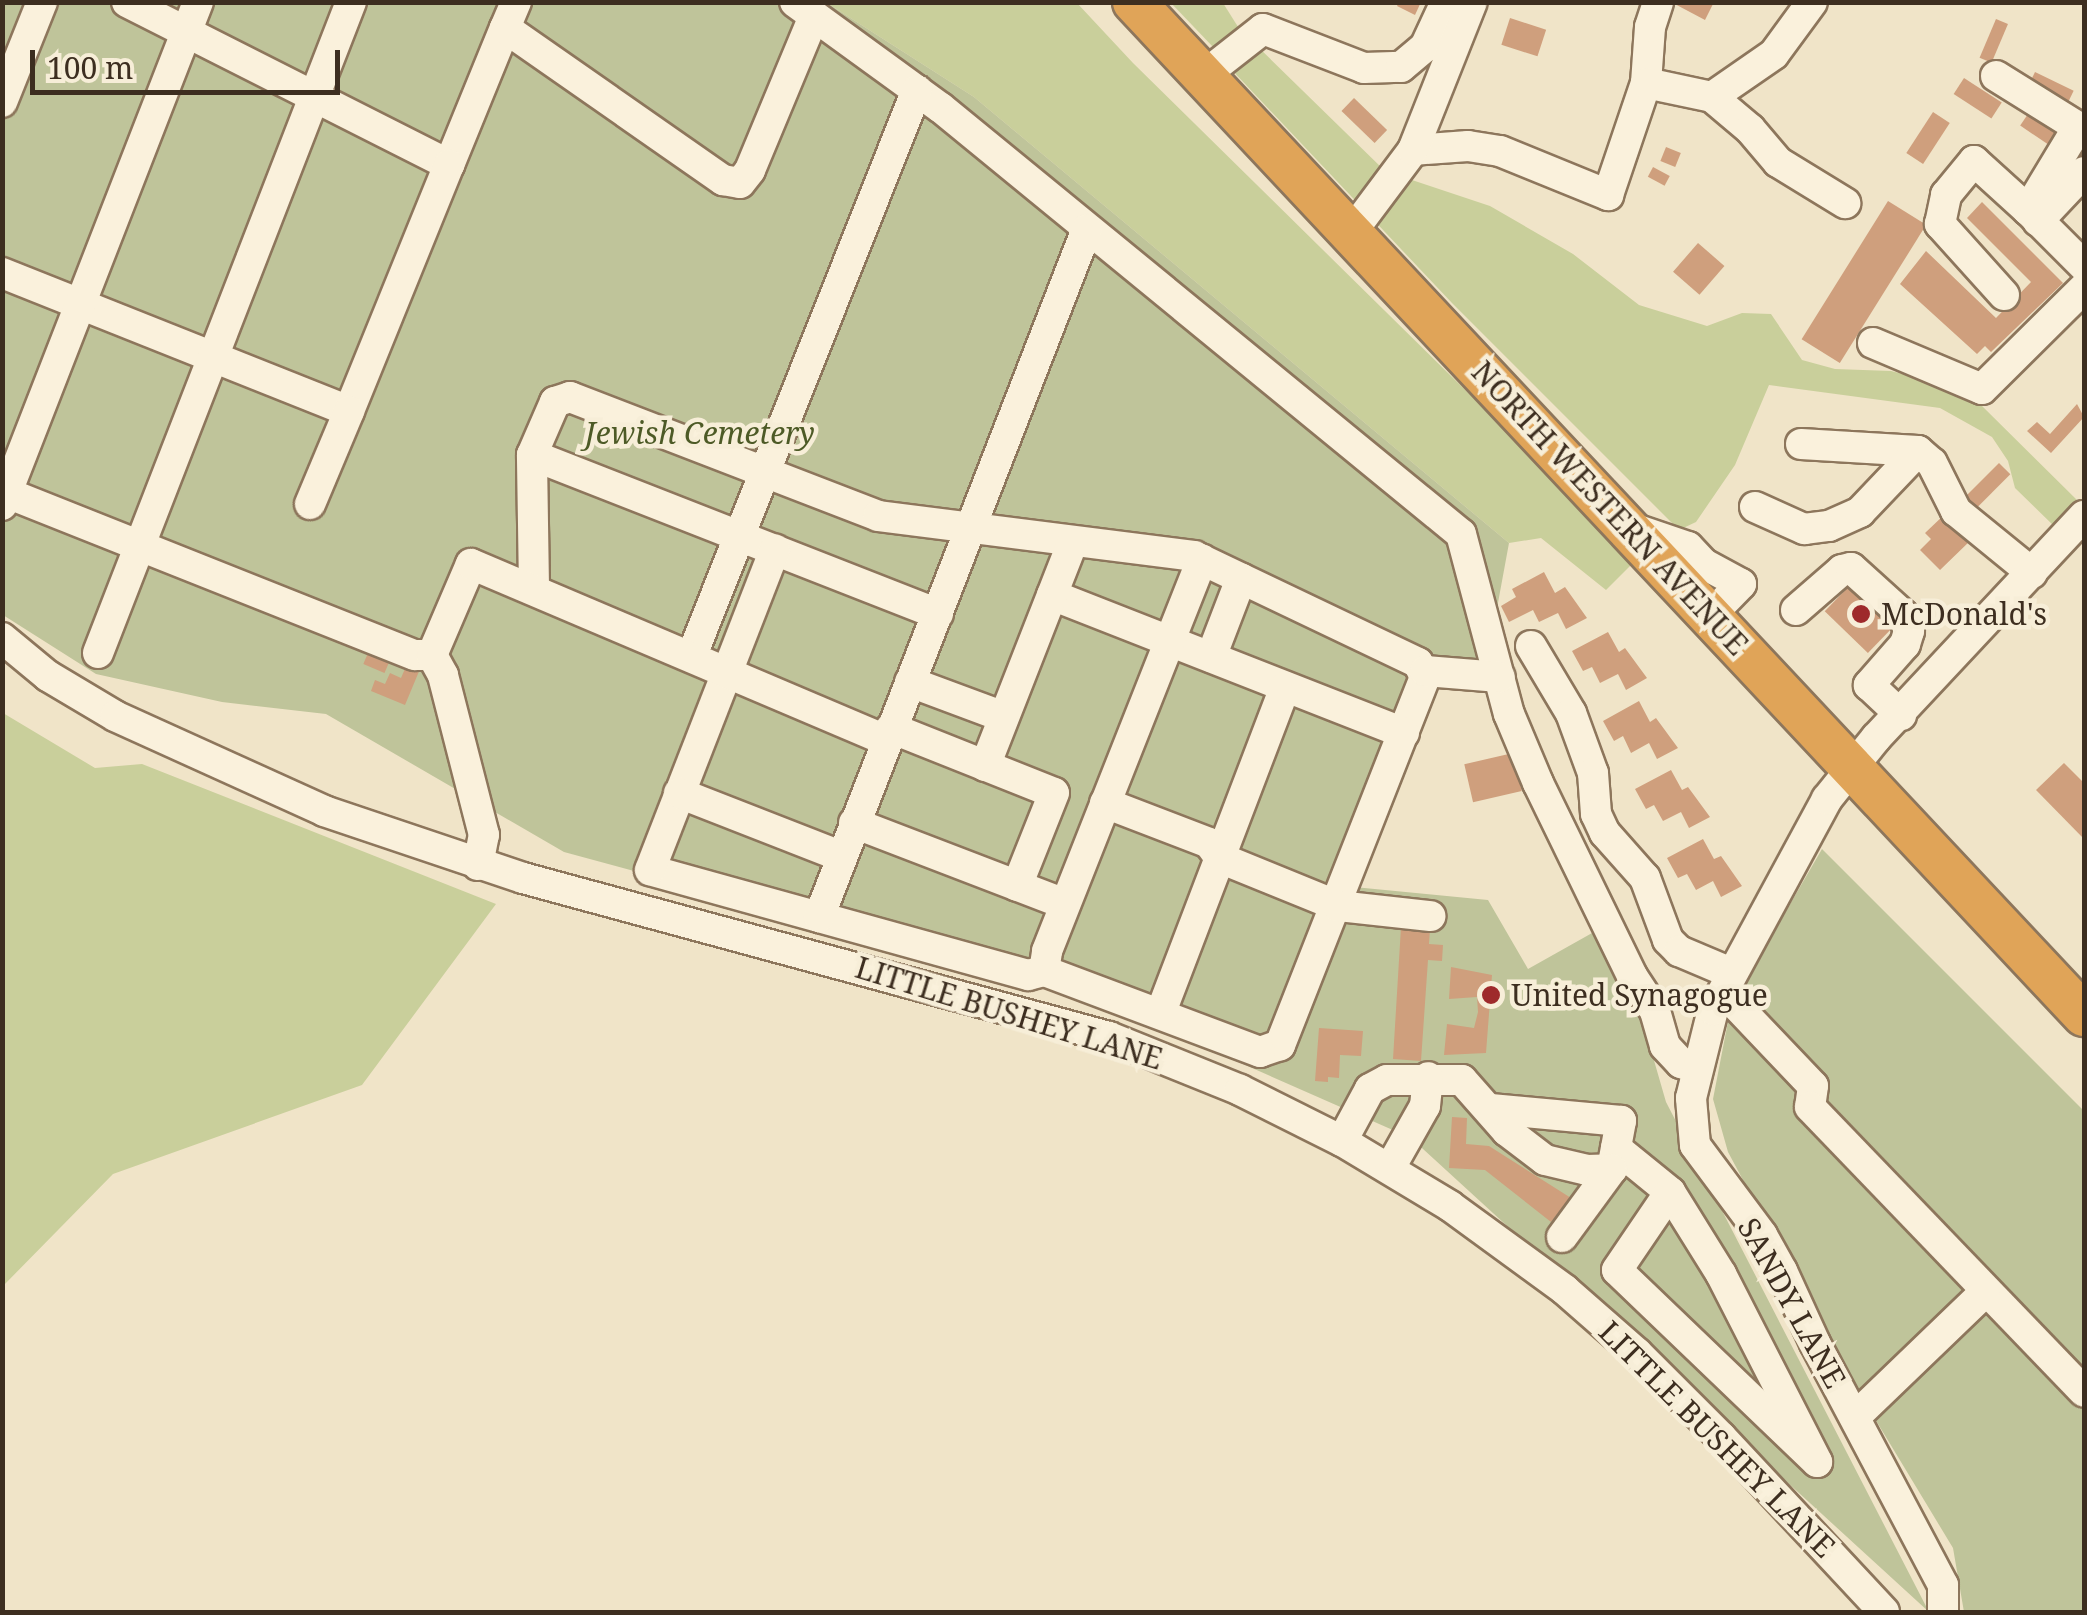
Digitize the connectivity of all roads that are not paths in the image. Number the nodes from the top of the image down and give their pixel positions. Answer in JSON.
{"nodes":[{"id":1,"x":42,"y":2,"type":"edge"},
{"id":2,"x":127,"y":2,"type":"edge"},
{"id":3,"x":198,"y":2,"type":"edge"},
{"id":4,"x":352,"y":2,"type":"edge"},
{"id":5,"x":1134,"y":2,"type":"edge"},
{"id":6,"x":1446,"y":2,"type":"edge"},
{"id":7,"x":1472,"y":2,"type":"edge"},
{"id":8,"x":1658,"y":2,"type":"edge"},
{"id":9,"x":1812,"y":2,"type":"edge"},
{"id":10,"x":804,"y":9,"type":"edge"},
{"id":11,"x":511,"y":15,"type":"edge"},
{"id":12,"x":186,"y":32,"type":"junction"},
{"id":13,"x":1202,"y":76,"type":"junction"},
{"id":14,"x":1996,"y":76,"type":"dead end"},
{"id":15,"x":1646,"y":83,"type":"junction"},
{"id":16,"x":916,"y":90,"type":"junction"},
{"id":17,"x":314,"y":97,"type":"junction"},
{"id":18,"x":1712,"y":97,"type":"junction"},
{"id":19,"x":2,"y":102,"type":"edge"},
{"id":20,"x":1413,"y":150,"type":"junction"},
{"id":21,"x":448,"y":165,"type":"junction"},
{"id":22,"x":2084,"y":172,"type":"edge"},
{"id":23,"x":1845,"y":204,"type":"dead end"},
{"id":24,"x":2033,"y":216,"type":"junction"},
{"id":25,"x":1088,"y":229,"type":"junction"},
{"id":26,"x":1352,"y":233,"type":"junction"},
{"id":27,"x":2084,"y":266,"type":"edge"},
{"id":28,"x":2,"y":273,"type":"edge"},
{"id":29,"x":2084,"y":288,"type":"edge"},
{"id":30,"x":2004,"y":295,"type":"dead end"},
{"id":31,"x":82,"y":304,"type":"junction"},
{"id":32,"x":1873,"y":343,"type":"dead end"},
{"id":33,"x":214,"y":357,"type":"junction"},
{"id":34,"x":349,"y":411,"type":"junction"},
{"id":35,"x":1801,"y":444,"type":"dead end"},
{"id":36,"x":1918,"y":451,"type":"junction"},
{"id":37,"x":532,"y":456,"type":"junction"},
{"id":38,"x":764,"y":473,"type":"junction"},
{"id":39,"x":4,"y":496,"type":"edge"},
{"id":40,"x":310,"y":504,"type":"dead end"},
{"id":41,"x":1755,"y":507,"type":"dead end"},
{"id":42,"x":2084,"y":516,"type":"edge"},
{"id":43,"x":969,"y":530,"type":"junction"},
{"id":44,"x":740,"y":535,"type":"junction"},
{"id":45,"x":1073,"y":542,"type":"junction"},
{"id":46,"x":139,"y":546,"type":"junction"},
{"id":47,"x":775,"y":549,"type":"junction"},
{"id":48,"x":1202,"y":560,"type":"junction"},
{"id":49,"x":2032,"y":573,"type":"junction"},
{"id":50,"x":1241,"y":578,"type":"junction"},
{"id":51,"x":534,"y":587,"type":"junction"},
{"id":52,"x":1052,"y":596,"type":"junction"},
{"id":53,"x":1796,"y":610,"type":"dead end"},
{"id":54,"x":938,"y":614,"type":"junction"},
{"id":55,"x":2,"y":638,"type":"edge"},
{"id":56,"x":1170,"y":642,"type":"junction"},
{"id":57,"x":1531,"y":646,"type":"dead end"},
{"id":58,"x":98,"y":653,"type":"dead end"},
{"id":59,"x":692,"y":655,"type":"junction"},
{"id":60,"x":432,"y":656,"type":"junction"},
{"id":61,"x":1210,"y":658,"type":"junction"},
{"id":62,"x":1425,"y":671,"type":"junction"},
{"id":63,"x":724,"y":674,"type":"junction"},
{"id":64,"x":1500,"y":678,"type":"junction"},
{"id":65,"x":910,"y":682,"type":"junction"},
{"id":66,"x":1285,"y":687,"type":"junction"},
{"id":67,"x":1901,"y":715,"type":"junction"},
{"id":68,"x":1004,"y":718,"type":"junction"},
{"id":69,"x":1404,"y":733,"type":"junction"},
{"id":70,"x":889,"y":734,"type":"junction"},
{"id":71,"x":984,"y":766,"type":"junction"},
{"id":72,"x":1850,"y":769,"type":"junction"},
{"id":73,"x":679,"y":793,"type":"junction"},
{"id":74,"x":1105,"y":803,"type":"junction"},
{"id":75,"x":854,"y":822,"type":"junction"},
{"id":76,"x":841,"y":856,"type":"junction"},
{"id":77,"x":1220,"y":858,"type":"junction"},
{"id":78,"x":478,"y":865,"type":"junction"},
{"id":79,"x":1018,"y":886,"type":"junction"},
{"id":80,"x":1065,"y":904,"type":"junction"},
{"id":81,"x":1338,"y":906,"type":"junction"},
{"id":82,"x":1430,"y":916,"type":"dead end"},
{"id":83,"x":820,"y":917,"type":"junction"},
{"id":84,"x":1044,"y":971,"type":"junction"},
{"id":85,"x":1731,"y":973,"type":"junction"},
{"id":86,"x":1735,"y":1004,"type":"dead end"},
{"id":87,"x":1161,"y":1012,"type":"junction"},
{"id":88,"x":2084,"y":1015,"type":"edge"},
{"id":89,"x":1696,"y":1068,"type":"junction"},
{"id":90,"x":1428,"y":1077,"type":"junction"},
{"id":91,"x":1491,"y":1109,"type":"junction"},
{"id":92,"x":1342,"y":1141,"type":"junction"},
{"id":93,"x":1614,"y":1158,"type":"junction"},
{"id":94,"x":1390,"y":1168,"type":"junction"},
{"id":95,"x":1670,"y":1192,"type":"junction"},
{"id":96,"x":1562,"y":1236,"type":"dead end"},
{"id":97,"x":1985,"y":1292,"type":"junction"},
{"id":98,"x":2084,"y":1392,"type":"edge"},
{"id":99,"x":1855,"y":1417,"type":"junction"},
{"id":100,"x":1884,"y":1612,"type":"edge"},
{"id":101,"x":1943,"y":1612,"type":"edge"}],
"edges":[{"from":1,"to":19,"type":"street"},
{"from":2,"to":12,"type":"street"},
{"from":3,"to":12,"type":"street"},
{"from":4,"to":17,"type":"street"},
{"from":5,"to":13,"type":"highway","name":"NORTH WESTERN AVENUE"},
{"from":6,"to":13,"type":"street"},
{"from":7,"to":20,"type":"street"},
{"from":8,"to":15,"type":"street"},
{"from":9,"to":18,"type":"street"},
{"from":10,"to":11,"type":"street"},
{"from":10,"to":16,"type":"street"},
{"from":11,"to":21,"type":"street"},
{"from":12,"to":17,"type":"street"},
{"from":12,"to":31,"type":"street"},
{"from":13,"to":26,"type":"highway","name":"NORTH WESTERN AVENUE"},
{"from":14,"to":24,"type":"street"},
{"from":15,"to":18,"type":"street"},
{"from":15,"to":20,"type":"street"},
{"from":16,"to":25,"type":"street"},
{"from":16,"to":38,"type":"street"},
{"from":17,"to":21,"type":"street"},
{"from":17,"to":33,"type":"street"},
{"from":18,"to":23,"type":"street"},
{"from":20,"to":26,"type":"street"},
{"from":21,"to":34,"type":"street"},
{"from":22,"to":24,"type":"street"},
{"from":24,"to":27,"type":"street"},
{"from":24,"to":30,"type":"street"},
{"from":25,"to":43,"type":"street"},
{"from":25,"to":64,"type":"street"},
{"from":26,"to":72,"type":"highway","name":"NORTH WESTERN AVENUE"},
{"from":28,"to":31,"type":"street"},
{"from":29,"to":32,"type":"street"},
{"from":31,"to":33,"type":"street"},
{"from":31,"to":39,"type":"street"},
{"from":33,"to":34,"type":"street"},
{"from":33,"to":46,"type":"street"},
{"from":34,"to":40,"type":"street"},
{"from":35,"to":36,"type":"street"},
{"from":36,"to":41,"type":"street"},
{"from":36,"to":49,"type":"street"},
{"from":37,"to":38,"type":"street"},
{"from":37,"to":44,"type":"street"},
{"from":37,"to":51,"type":"street"},
{"from":38,"to":43,"type":"street"},
{"from":38,"to":44,"type":"street"},
{"from":39,"to":46,"type":"street"},
{"from":42,"to":49,"type":"street","name":"SANDY LANE"},
{"from":43,"to":45,"type":"street"},
{"from":43,"to":54,"type":"street"},
{"from":44,"to":47,"type":"street"},
{"from":44,"to":59,"type":"street"},
{"from":45,"to":48,"type":"street"},
{"from":45,"to":52,"type":"street"},
{"from":46,"to":58,"type":"street"},
{"from":46,"to":60,"type":"street"},
{"from":47,"to":54,"type":"street"},
{"from":47,"to":63,"type":"street"},
{"from":48,"to":50,"type":"street"},
{"from":48,"to":56,"type":"street"},
{"from":49,"to":67,"type":"street","name":"SANDY LANE"},
{"from":50,"to":61,"type":"street"},
{"from":50,"to":62,"type":"street"},
{"from":51,"to":59,"type":"street"},
{"from":51,"to":60,"type":"street"},
{"from":52,"to":56,"type":"street"},
{"from":52,"to":68,"type":"street"},
{"from":53,"to":67,"type":"street"},
{"from":54,"to":65,"type":"street"},
{"from":55,"to":78,"type":"street","name":"LITTLE BUSHEY LANE"},
{"from":56,"to":61,"type":"street"},
{"from":56,"to":74,"type":"street"},
{"from":57,"to":85,"type":"street"},
{"from":59,"to":63,"type":"street"},
{"from":60,"to":78,"type":"street"},
{"from":61,"to":66,"type":"street"},
{"from":62,"to":64,"type":"street"},
{"from":62,"to":69,"type":"street"},
{"from":63,"to":70,"type":"street"},
{"from":63,"to":73,"type":"street"},
{"from":64,"to":89,"type":"street"},
{"from":65,"to":68,"type":"street"},
{"from":65,"to":70,"type":"street"},
{"from":66,"to":69,"type":"street"},
{"from":66,"to":77,"type":"street"},
{"from":67,"to":72,"type":"street","name":"SANDY LANE"},
{"from":68,"to":71,"type":"street"},
{"from":69,"to":81,"type":"street"},
{"from":70,"to":71,"type":"street"},
{"from":70,"to":75,"type":"street"},
{"from":71,"to":79,"type":"street"},
{"from":72,"to":85,"type":"street","name":"SANDY LANE"},
{"from":72,"to":88,"type":"highway","name":"NORTH WESTERN AVENUE"},
{"from":73,"to":76,"type":"street"},
{"from":73,"to":83,"type":"street"},
{"from":74,"to":77,"type":"street"},
{"from":74,"to":80,"type":"street"},
{"from":75,"to":76,"type":"street"},
{"from":75,"to":79,"type":"street"},
{"from":76,"to":83,"type":"street"},
{"from":77,"to":81,"type":"street"},
{"from":77,"to":87,"type":"street"},
{"from":78,"to":92,"type":"street","name":"LITTLE BUSHEY LANE"},
{"from":79,"to":80,"type":"street"},
{"from":80,"to":84,"type":"street"},
{"from":81,"to":82,"type":"street"},
{"from":81,"to":87,"type":"street"},
{"from":83,"to":84,"type":"street"},
{"from":84,"to":87,"type":"street"},
{"from":85,"to":89,"type":"street","name":"SANDY LANE"},
{"from":86,"to":97,"type":"street"},
{"from":89,"to":99,"type":"street","name":"SANDY LANE"},
{"from":90,"to":91,"type":"street"},
{"from":90,"to":92,"type":"street"},
{"from":90,"to":94,"type":"street"},
{"from":91,"to":93,"type":"street"},
{"from":91,"to":93,"type":"street"},
{"from":92,"to":94,"type":"street","name":"LITTLE BUSHEY LANE"},
{"from":93,"to":95,"type":"street"},
{"from":93,"to":96,"type":"street"},
{"from":94,"to":100,"type":"street","name":"LITTLE BUSHEY LANE"},
{"from":95,"to":95,"type":"street"},
{"from":97,"to":98,"type":"street"},
{"from":97,"to":99,"type":"street"},
{"from":99,"to":101,"type":"street","name":"SANDY LANE"}]}
